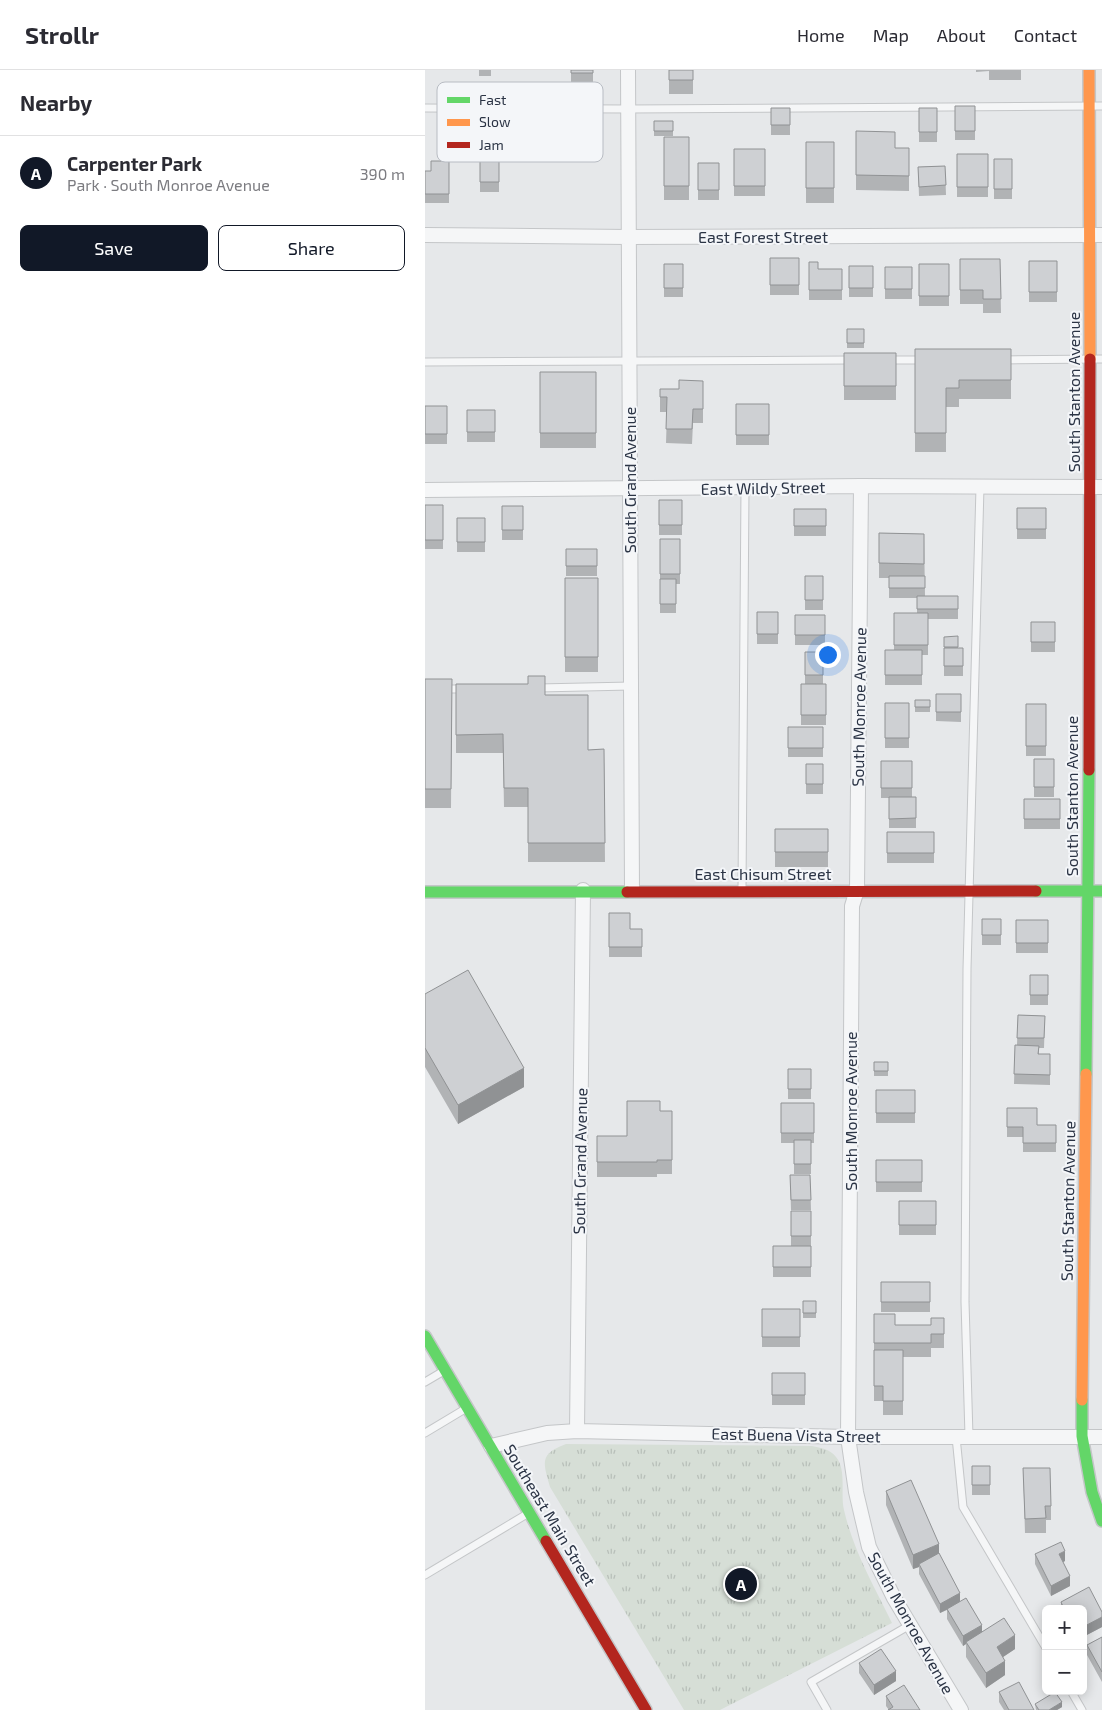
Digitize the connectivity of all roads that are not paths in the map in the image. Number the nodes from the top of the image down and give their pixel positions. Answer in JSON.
{"nodes":[{"id":1,"x":628,"y":70,"type":"edge"},
{"id":2,"x":1089,"y":70,"type":"edge"},
{"id":3,"x":1089,"y":106,"type":"junction"},
{"id":4,"x":1102,"y":106,"type":"edge"},
{"id":5,"x":603,"y":108,"type":"edge"},
{"id":6,"x":628,"y":108,"type":"junction"},
{"id":7,"x":425,"y":235,"type":"edge"},
{"id":8,"x":1096,"y":235,"type":"edge"},
{"id":9,"x":629,"y":238,"type":"junction"},
{"id":10,"x":1096,"y":359,"type":"edge"},
{"id":11,"x":865,"y":360,"type":"edge"},
{"id":12,"x":874,"y":360,"type":"edge"},
{"id":13,"x":933,"y":360,"type":"edge"},
{"id":14,"x":992,"y":360,"type":"edge"},
{"id":15,"x":629,"y":361,"type":"junction"},
{"id":16,"x":425,"y":362,"type":"edge"},
{"id":17,"x":861,"y":486,"type":"junction"},
{"id":18,"x":980,"y":487,"type":"junction"},
{"id":19,"x":1096,"y":487,"type":"edge"},
{"id":20,"x":630,"y":488,"type":"junction"},
{"id":21,"x":745,"y":488,"type":"junction"},
{"id":22,"x":425,"y":490,"type":"edge"},
{"id":23,"x":631,"y":686,"type":"junction"},
{"id":24,"x":533,"y":688,"type":"edge"},
{"id":25,"x":425,"y":689,"type":"edge"},
{"id":26,"x":474,"y":689,"type":"edge"},
{"id":27,"x":583,"y":890,"type":"junction"},
{"id":28,"x":632,"y":890,"type":"junction"},
{"id":29,"x":742,"y":890,"type":"junction"},
{"id":30,"x":857,"y":890,"type":"junction"},
{"id":31,"x":970,"y":891,"type":"junction"},
{"id":32,"x":1087,"y":891,"type":"junction"},
{"id":33,"x":1102,"y":891,"type":"edge"},
{"id":34,"x":425,"y":892,"type":"edge"},
{"id":35,"x":425,"y":1336,"type":"edge"},
{"id":36,"x":445,"y":1370,"type":"junction"},
{"id":37,"x":425,"y":1382,"type":"edge"},
{"id":38,"x":467,"y":1407,"type":"junction"},
{"id":39,"x":577,"y":1432,"type":"junction"},
{"id":40,"x":425,"y":1433,"type":"edge"},
{"id":41,"x":963,"y":1436,"type":"junction"},
{"id":42,"x":1082,"y":1436,"type":"junction"},
{"id":43,"x":848,"y":1437,"type":"junction"},
{"id":44,"x":1102,"y":1437,"type":"edge"},
{"id":45,"x":491,"y":1446,"type":"junction"},
{"id":46,"x":529,"y":1512,"type":"junction"},
{"id":47,"x":1102,"y":1520,"type":"edge"},
{"id":48,"x":425,"y":1575,"type":"edge"},
{"id":49,"x":910,"y":1625,"type":"junction"},
{"id":50,"x":1042,"y":1641,"type":"edge"},
{"id":51,"x":1073,"y":1695,"type":"edge"},
{"id":52,"x":647,"y":1710,"type":"edge"},
{"id":53,"x":827,"y":1710,"type":"edge"},
{"id":54,"x":961,"y":1710,"type":"edge"},
{"id":55,"x":1082,"y":1710,"type":"edge"}],
"edges":[{"from":1,"to":6,"type":"street","name":"South Grand Avenue"},
{"from":2,"to":3,"type":"street","name":"South Stanton Avenue"},
{"from":3,"to":4,"type":"lane"},
{"from":3,"to":6,"type":"lane"},
{"from":3,"to":8,"type":"street","name":"South Stanton Avenue"},
{"from":5,"to":6,"type":"lane"},
{"from":6,"to":9,"type":"street","name":"South Grand Avenue"},
{"from":7,"to":9,"type":"street","name":"East Forest Street"},
{"from":8,"to":9,"type":"street","name":"East Forest Street"},
{"from":8,"to":10,"type":"street","name":"South Stanton Avenue"},
{"from":9,"to":15,"type":"street","name":"South Grand Avenue"},
{"from":10,"to":14,"type":"lane"},
{"from":10,"to":19,"type":"street","name":"South Stanton Avenue"},
{"from":11,"to":15,"type":"lane"},
{"from":12,"to":13,"type":"lane"},
{"from":15,"to":16,"type":"lane"},
{"from":15,"to":20,"type":"street","name":"South Grand Avenue"},
{"from":17,"to":18,"type":"street","name":"East Wildy Street"},
{"from":17,"to":21,"type":"street","name":"East Wildy Street"},
{"from":17,"to":30,"type":"street","name":"South Monroe Avenue"},
{"from":18,"to":19,"type":"street","name":"East Wildy Street"},
{"from":18,"to":31,"type":"lane"},
{"from":19,"to":32,"type":"street","name":"South Stanton Avenue"},
{"from":20,"to":21,"type":"street","name":"East Wildy Street"},
{"from":20,"to":22,"type":"street","name":"East Wildy Street"},
{"from":20,"to":23,"type":"street","name":"South Grand Avenue"},
{"from":21,"to":29,"type":"lane"},
{"from":23,"to":24,"type":"lane"},
{"from":23,"to":28,"type":"street","name":"South Grand Avenue"},
{"from":25,"to":26,"type":"lane"},
{"from":27,"to":28,"type":"street","name":"East Chisum Street"},
{"from":27,"to":34,"type":"street","name":"East Chisum Street"},
{"from":27,"to":39,"type":"street","name":"South Grand Avenue"},
{"from":28,"to":29,"type":"street","name":"East Chisum Street"},
{"from":29,"to":30,"type":"street","name":"East Chisum Street"},
{"from":30,"to":31,"type":"street","name":"East Chisum Street"},
{"from":30,"to":43,"type":"street","name":"South Monroe Avenue"},
{"from":31,"to":32,"type":"street","name":"East Chisum Street"},
{"from":31,"to":41,"type":"lane"},
{"from":32,"to":33,"type":"street","name":"East Chisum Street"},
{"from":32,"to":42,"type":"street","name":"South Stanton Avenue"},
{"from":35,"to":36,"type":"street","name":"Southeast Main Street"},
{"from":36,"to":37,"type":"lane"},
{"from":36,"to":38,"type":"street","name":"Southeast Main Street"},
{"from":38,"to":40,"type":"lane"},
{"from":38,"to":45,"type":"street","name":"Southeast Main Street"},
{"from":39,"to":43,"type":"street","name":"East Buena Vista Street"},
{"from":39,"to":45,"type":"street","name":"East Buena Vista Street"},
{"from":41,"to":42,"type":"street","name":"East Buena Vista Street"},
{"from":41,"to":43,"type":"street","name":"East Buena Vista Street"},
{"from":41,"to":50,"type":"lane"},
{"from":42,"to":44,"type":"street","name":"East Buena Vista Street"},
{"from":42,"to":47,"type":"street","name":"South Stanton Avenue"},
{"from":43,"to":49,"type":"street","name":"South Monroe Avenue"},
{"from":45,"to":46,"type":"street","name":"Southeast Main Street"},
{"from":46,"to":48,"type":"lane"},
{"from":46,"to":52,"type":"street","name":"Southeast Main Street"},
{"from":49,"to":53,"type":"lane"},
{"from":49,"to":54,"type":"street","name":"South Monroe Avenue"},
{"from":51,"to":55,"type":"lane"}]}
